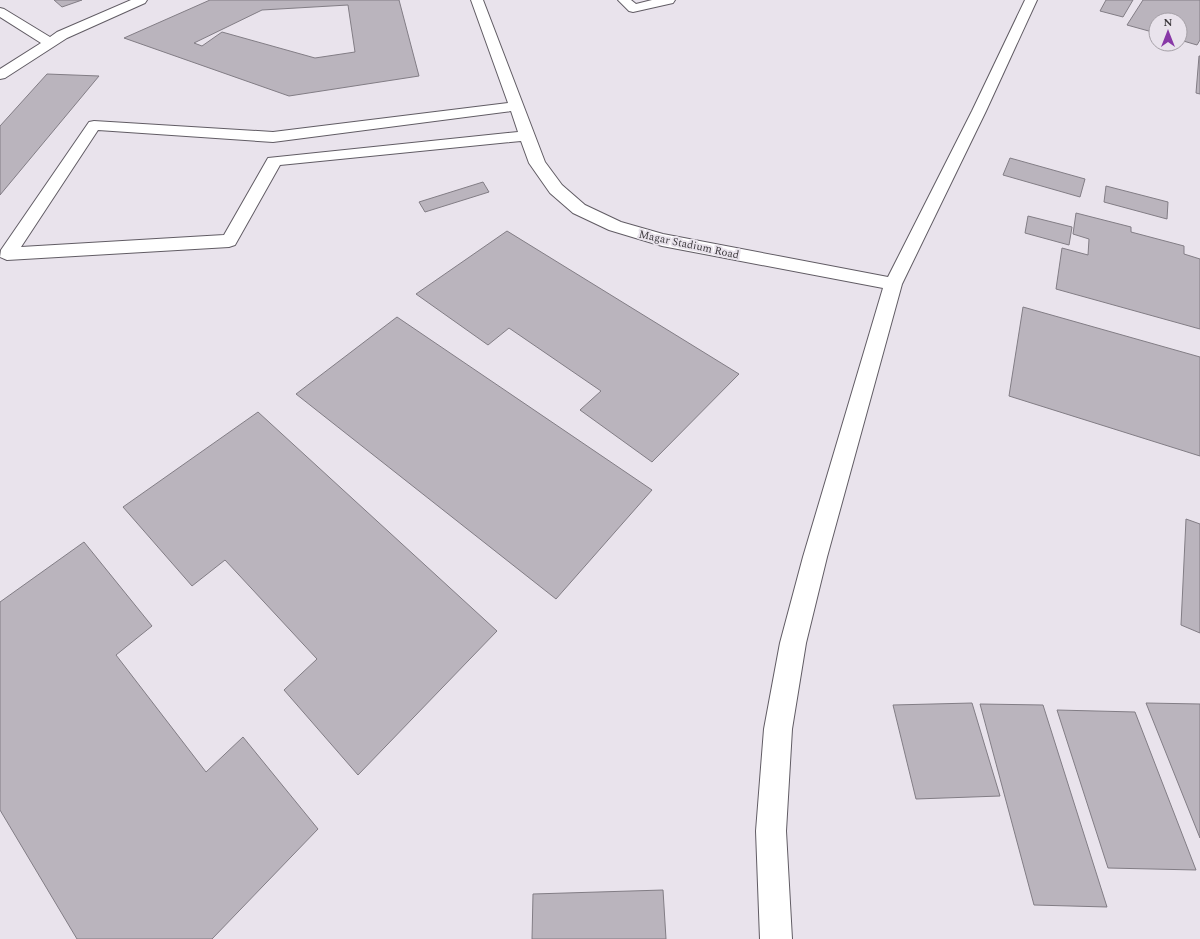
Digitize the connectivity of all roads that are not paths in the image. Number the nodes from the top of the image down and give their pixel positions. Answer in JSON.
{"nodes":[{"id":1,"x":141,"y":0,"type":"edge"},
{"id":2,"x":477,"y":0,"type":"edge"},
{"id":3,"x":624,"y":0,"type":"edge"},
{"id":4,"x":669,"y":0,"type":"edge"},
{"id":5,"x":1031,"y":0,"type":"edge"},
{"id":6,"x":0,"y":12,"type":"edge"},
{"id":7,"x":50,"y":43,"type":"junction"},
{"id":8,"x":0,"y":74,"type":"edge"},
{"id":9,"x":517,"y":106,"type":"junction"},
{"id":10,"x":527,"y":136,"type":"junction"},
{"id":11,"x":273,"y":137,"type":"junction"},
{"id":12,"x":274,"y":161,"type":"junction"},
{"id":13,"x":893,"y":284,"type":"junction"},
{"id":14,"x":776,"y":939,"type":"edge"}],
"edges":[{"from":1,"to":7,"type":"street"},
{"from":2,"to":9,"type":"street","name":"Magar Stadium Road"},
{"from":3,"to":4,"type":"street"},
{"from":5,"to":13,"type":"street"},
{"from":6,"to":7,"type":"street"},
{"from":7,"to":8,"type":"street"},
{"from":9,"to":10,"type":"street","name":"Magar Stadium Road"},
{"from":9,"to":11,"type":"street"},
{"from":10,"to":12,"type":"street"},
{"from":10,"to":13,"type":"street","name":"Magar Stadium Road"},
{"from":11,"to":12,"type":"street"},
{"from":11,"to":12,"type":"street"},
{"from":13,"to":14,"type":"street"}]}
